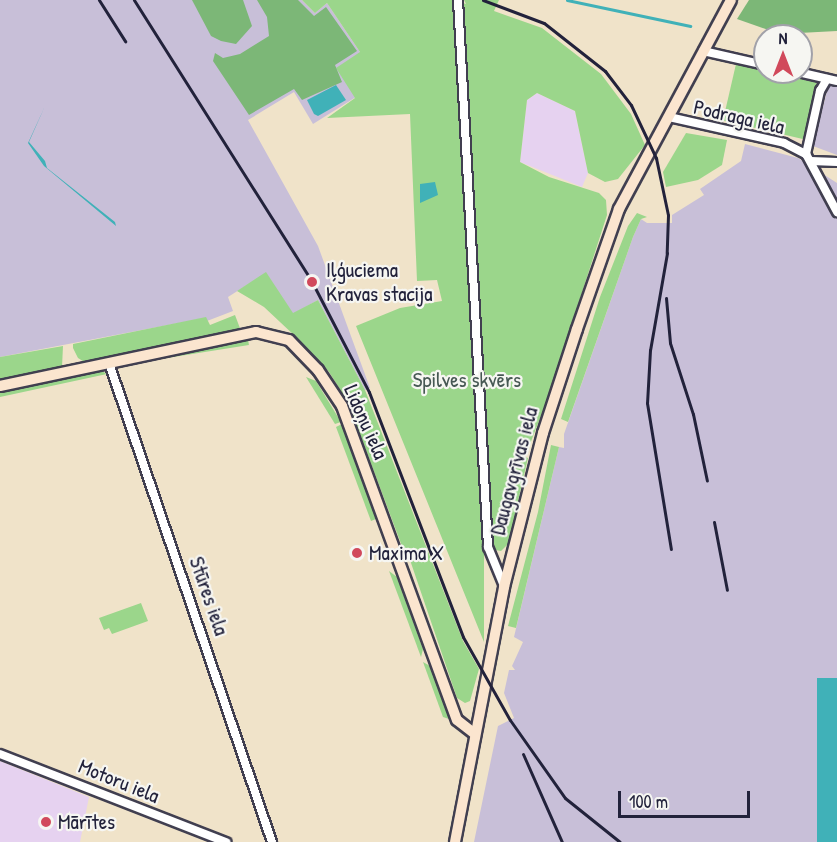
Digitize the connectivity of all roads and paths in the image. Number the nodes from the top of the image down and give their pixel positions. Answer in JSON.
{"nodes":[{"id":1,"x":458,"y":0,"type":"edge"},
{"id":2,"x":732,"y":0,"type":"edge"},
{"id":3,"x":703,"y":51,"type":"junction"},
{"id":4,"x":753,"y":62,"type":"edge"},
{"id":5,"x":813,"y":76,"type":"edge"},
{"id":6,"x":827,"y":79,"type":"junction"},
{"id":7,"x":837,"y":81,"type":"edge"},
{"id":8,"x":669,"y":117,"type":"junction"},
{"id":9,"x":808,"y":157,"type":"junction"},
{"id":10,"x":837,"y":162,"type":"edge"},
{"id":11,"x":837,"y":212,"type":"edge"},
{"id":12,"x":109,"y":363,"type":"junction"},
{"id":13,"x":0,"y":386,"type":"edge"},
{"id":14,"x":504,"y":587,"type":"junction"},
{"id":15,"x":475,"y":734,"type":"junction"},
{"id":16,"x":0,"y":754,"type":"edge"},
{"id":17,"x":226,"y":842,"type":"edge"},
{"id":18,"x":272,"y":842,"type":"edge"},
{"id":19,"x":455,"y":842,"type":"edge"}],
"edges":[{"from":1,"to":14,"type":"street"},
{"from":2,"to":3,"type":"main road","name":"Daugavgrīvas iela"},
{"from":3,"to":4,"type":"street"},
{"from":3,"to":8,"type":"main road","name":"Daugavgrīvas iela"},
{"from":5,"to":6,"type":"street"},
{"from":6,"to":7,"type":"street"},
{"from":6,"to":9,"type":"street"},
{"from":8,"to":9,"type":"street","name":"Podraga iela"},
{"from":8,"to":14,"type":"main road","name":"Daugavgrīvas iela"},
{"from":9,"to":10,"type":"street"},
{"from":9,"to":11,"type":"street"},
{"from":12,"to":13,"type":"main road","name":"Lidoņu iela"},
{"from":12,"to":15,"type":"main road","name":"Lidoņu iela"},
{"from":12,"to":18,"type":"street","name":"Stūres iela"},
{"from":14,"to":15,"type":"main road","name":"Daugavgrīvas iela"},
{"from":15,"to":19,"type":"main road","name":"Daugavgrīvas iela"},
{"from":16,"to":17,"type":"street","name":"Motoru iela"}]}
